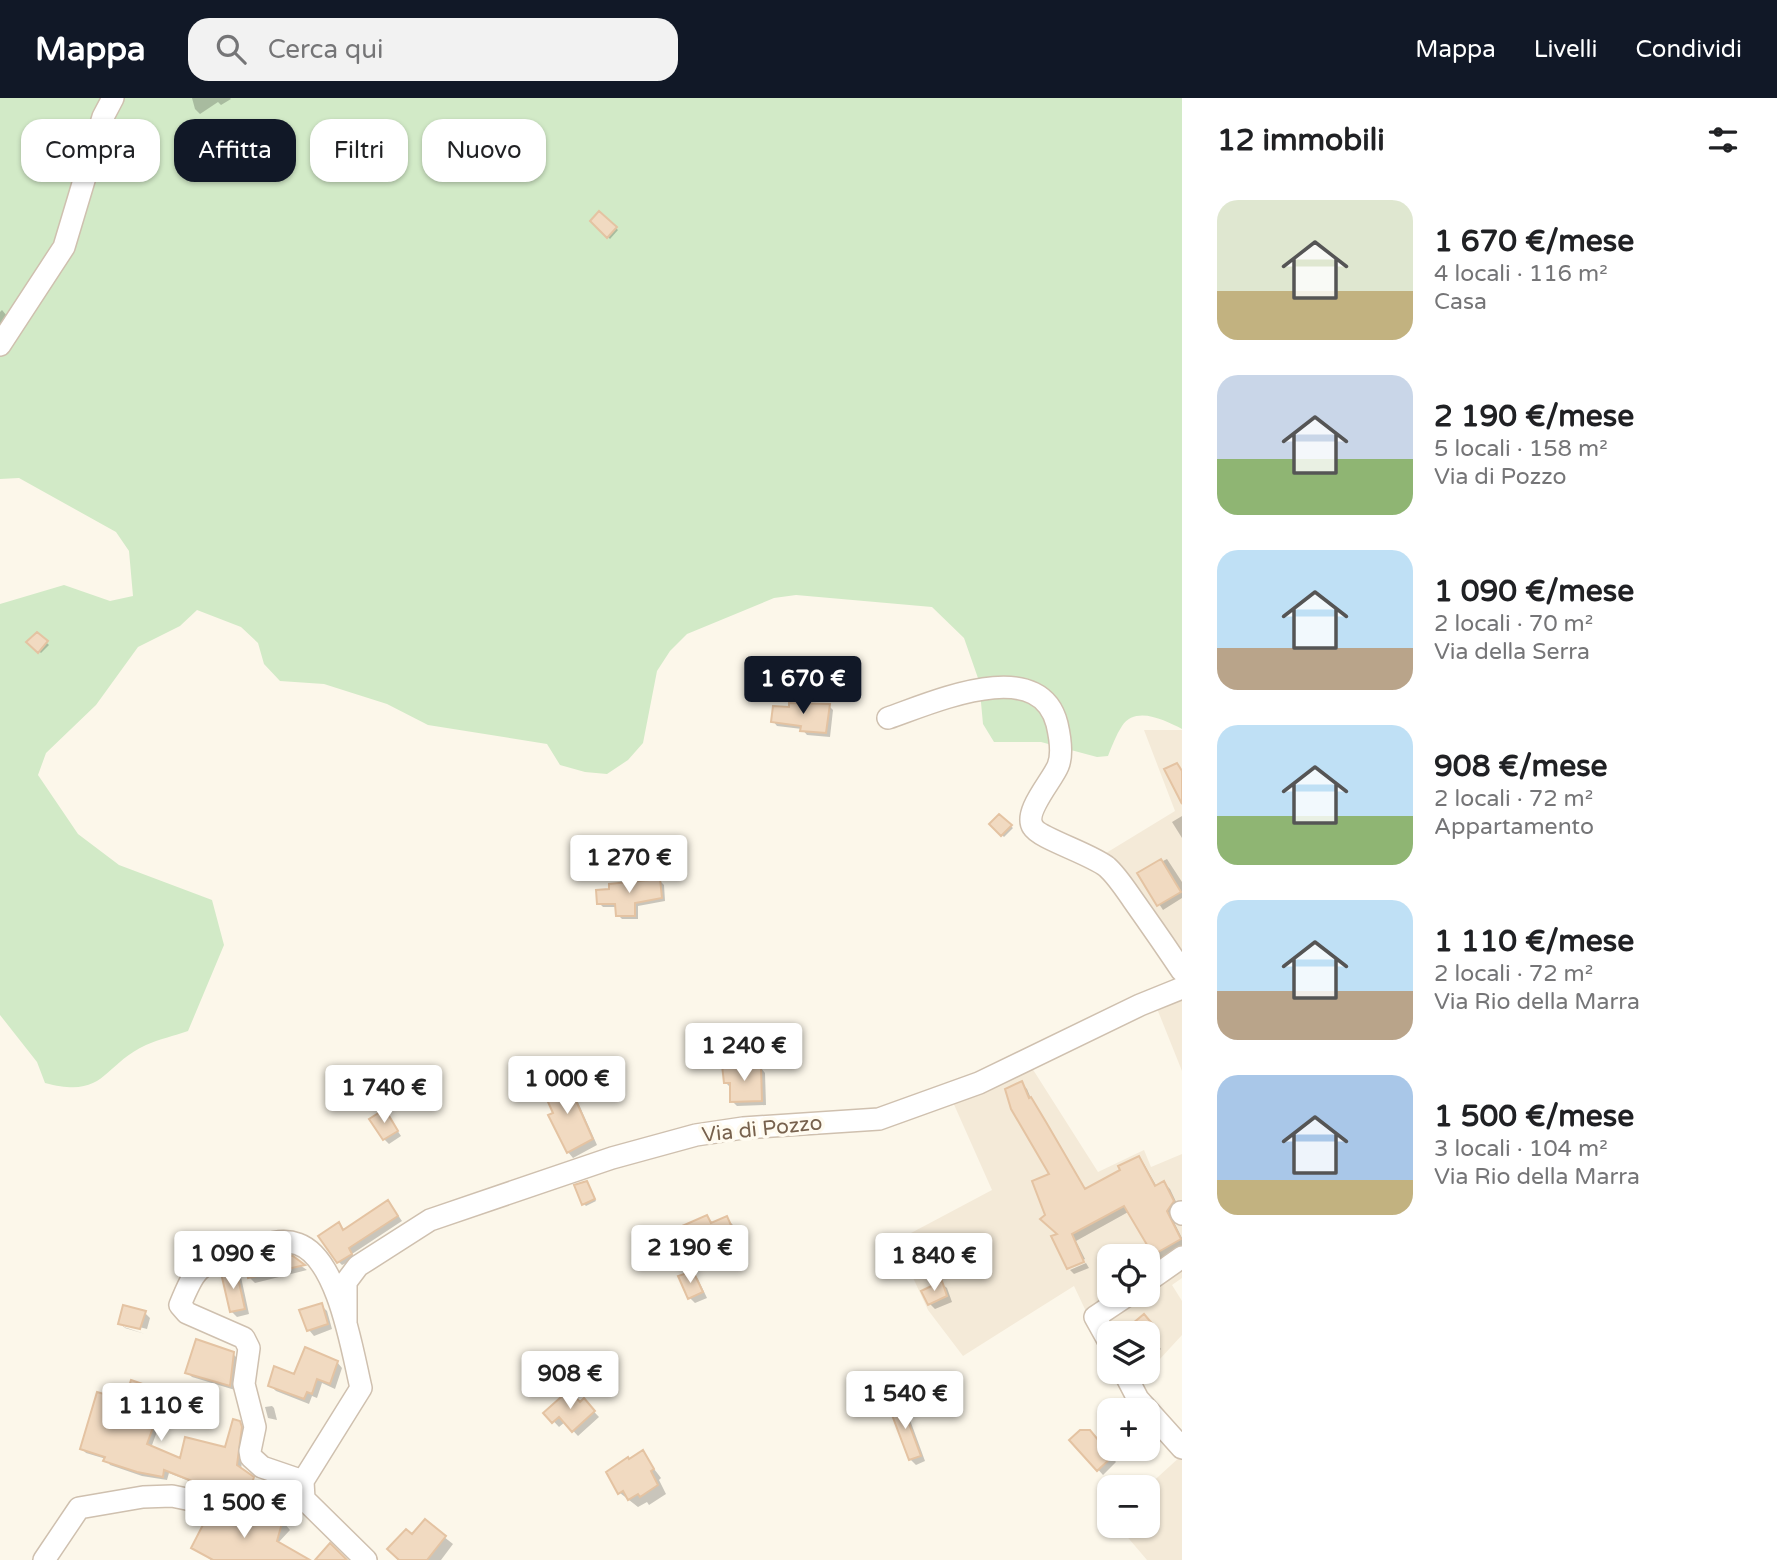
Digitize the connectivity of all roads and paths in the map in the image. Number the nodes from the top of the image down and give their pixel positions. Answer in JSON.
{"nodes":[{"id":1,"x":113,"y":98,"type":"edge"},
{"id":2,"x":0,"y":345,"type":"edge"},
{"id":3,"x":888,"y":718,"type":"dead end"},
{"id":4,"x":1182,"y":971,"type":"edge"},
{"id":5,"x":1182,"y":988,"type":"edge"},
{"id":6,"x":1182,"y":1258,"type":"edge"},
{"id":7,"x":1160,"y":1273,"type":"edge"},
{"id":8,"x":1111,"y":1307,"type":"edge"},
{"id":9,"x":1098,"y":1321,"type":"edge"},
{"id":10,"x":346,"y":1322,"type":"junction"},
{"id":11,"x":1130,"y":1384,"type":"edge"},
{"id":12,"x":1182,"y":1448,"type":"edge"},
{"id":13,"x":304,"y":1490,"type":"junction"},
{"id":14,"x":44,"y":1560,"type":"edge"},
{"id":15,"x":366,"y":1560,"type":"edge"}],
"edges":[{"from":1,"to":2,"type":"street"},
{"from":3,"to":4,"type":"street"},
{"from":5,"to":10,"type":"street","name":"Via di Pozzo"},
{"from":6,"to":7,"type":"street"},
{"from":8,"to":9,"type":"street"},
{"from":10,"to":13,"type":"street"},
{"from":10,"to":13,"type":"street"},
{"from":11,"to":12,"type":"street"},
{"from":13,"to":14,"type":"street"},
{"from":13,"to":15,"type":"street"}]}
